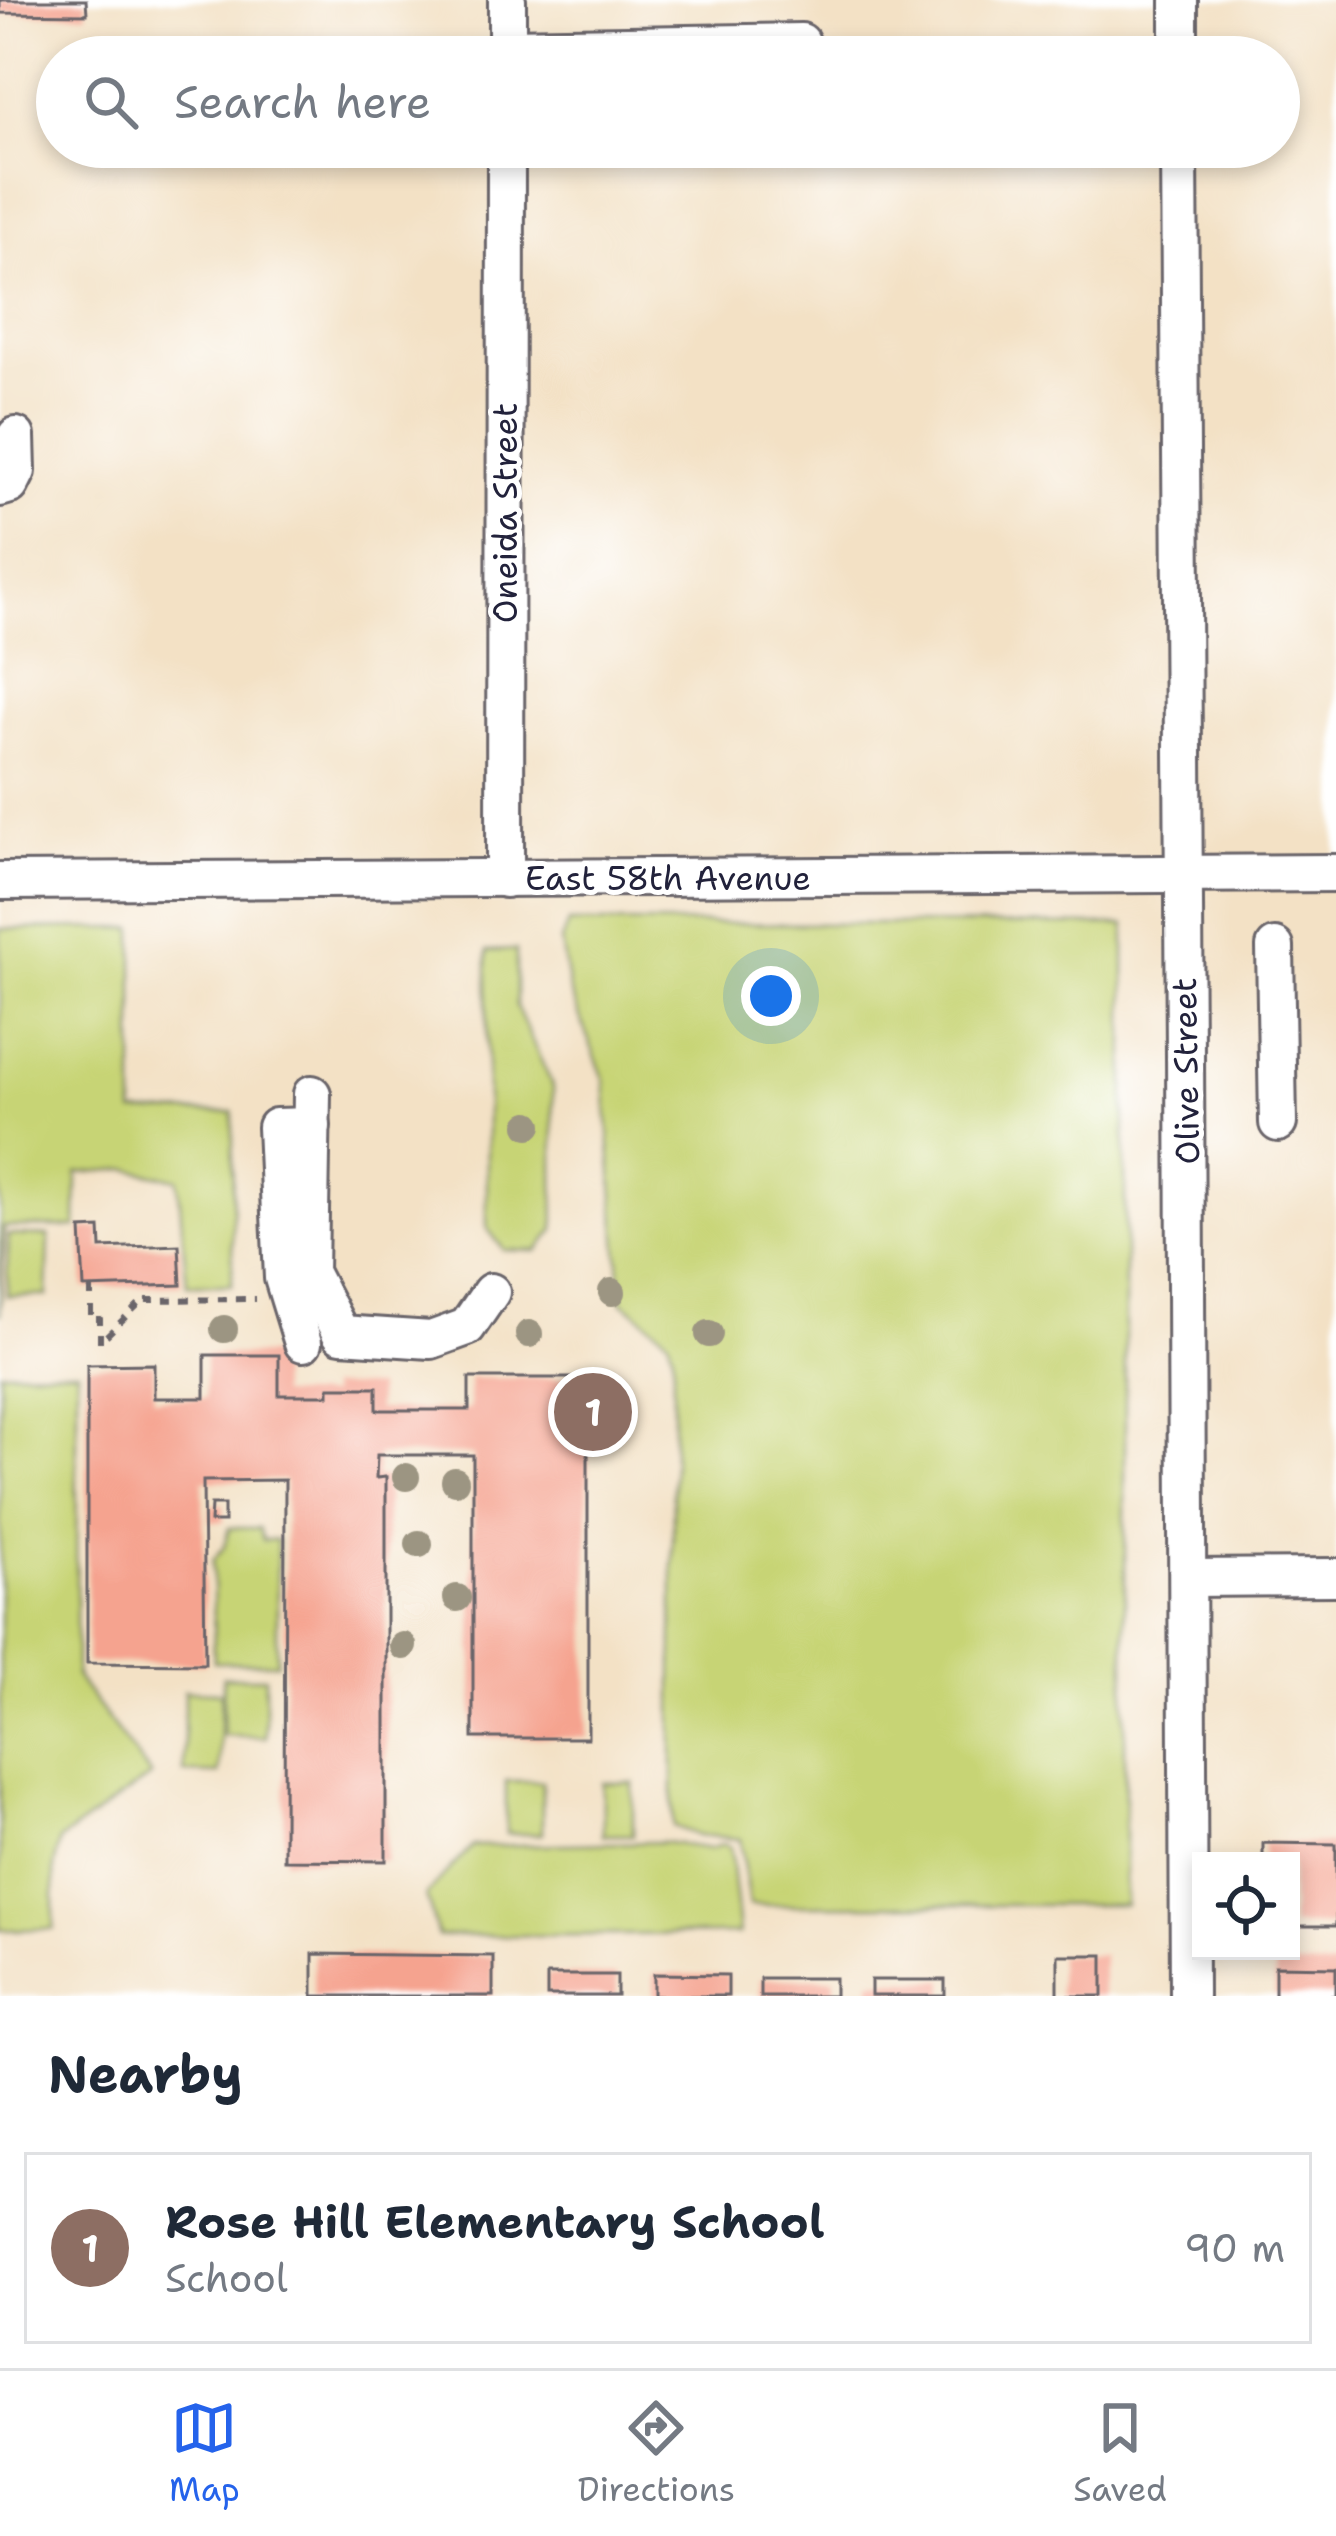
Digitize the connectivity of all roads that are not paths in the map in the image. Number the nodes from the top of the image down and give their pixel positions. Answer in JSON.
{"nodes":[{"id":1,"x":508,"y":0,"type":"edge"},
{"id":2,"x":1178,"y":0,"type":"edge"},
{"id":3,"x":507,"y":36,"type":"edge"},
{"id":4,"x":1179,"y":36,"type":"edge"},
{"id":5,"x":506,"y":168,"type":"edge"},
{"id":6,"x":1179,"y":168,"type":"edge"},
{"id":7,"x":16,"y":436,"type":"dead end"},
{"id":8,"x":0,"y":488,"type":"edge"},
{"id":9,"x":1336,"y":873,"type":"edge"},
{"id":10,"x":1182,"y":874,"type":"junction"},
{"id":11,"x":505,"y":879,"type":"junction"},
{"id":12,"x":0,"y":880,"type":"edge"},
{"id":13,"x":1275,"y":947,"type":"dead end"},
{"id":14,"x":1279,"y":1124,"type":"dead end"},
{"id":15,"x":491,"y":1292,"type":"dead end"},
{"id":16,"x":303,"y":1343,"type":"dead end"},
{"id":17,"x":1336,"y":1577,"type":"edge"},
{"id":18,"x":1190,"y":1578,"type":"junction"},
{"id":19,"x":1189,"y":1996,"type":"edge"}],
"edges":[{"from":1,"to":3,"type":"street"},
{"from":2,"to":4,"type":"street"},
{"from":5,"to":11,"type":"street","name":"Oneida Street"},
{"from":6,"to":10,"type":"street","name":"Olive Street"},
{"from":7,"to":8,"type":"street"},
{"from":9,"to":10,"type":"street","name":"East 58th Avenue"},
{"from":10,"to":11,"type":"street","name":"East 58th Avenue"},
{"from":10,"to":18,"type":"street","name":"Olive Street"},
{"from":11,"to":12,"type":"street","name":"East 58th Avenue"},
{"from":13,"to":14,"type":"street"},
{"from":15,"to":16,"type":"street"},
{"from":17,"to":18,"type":"street"},
{"from":18,"to":19,"type":"street","name":"Olive Street"}]}
